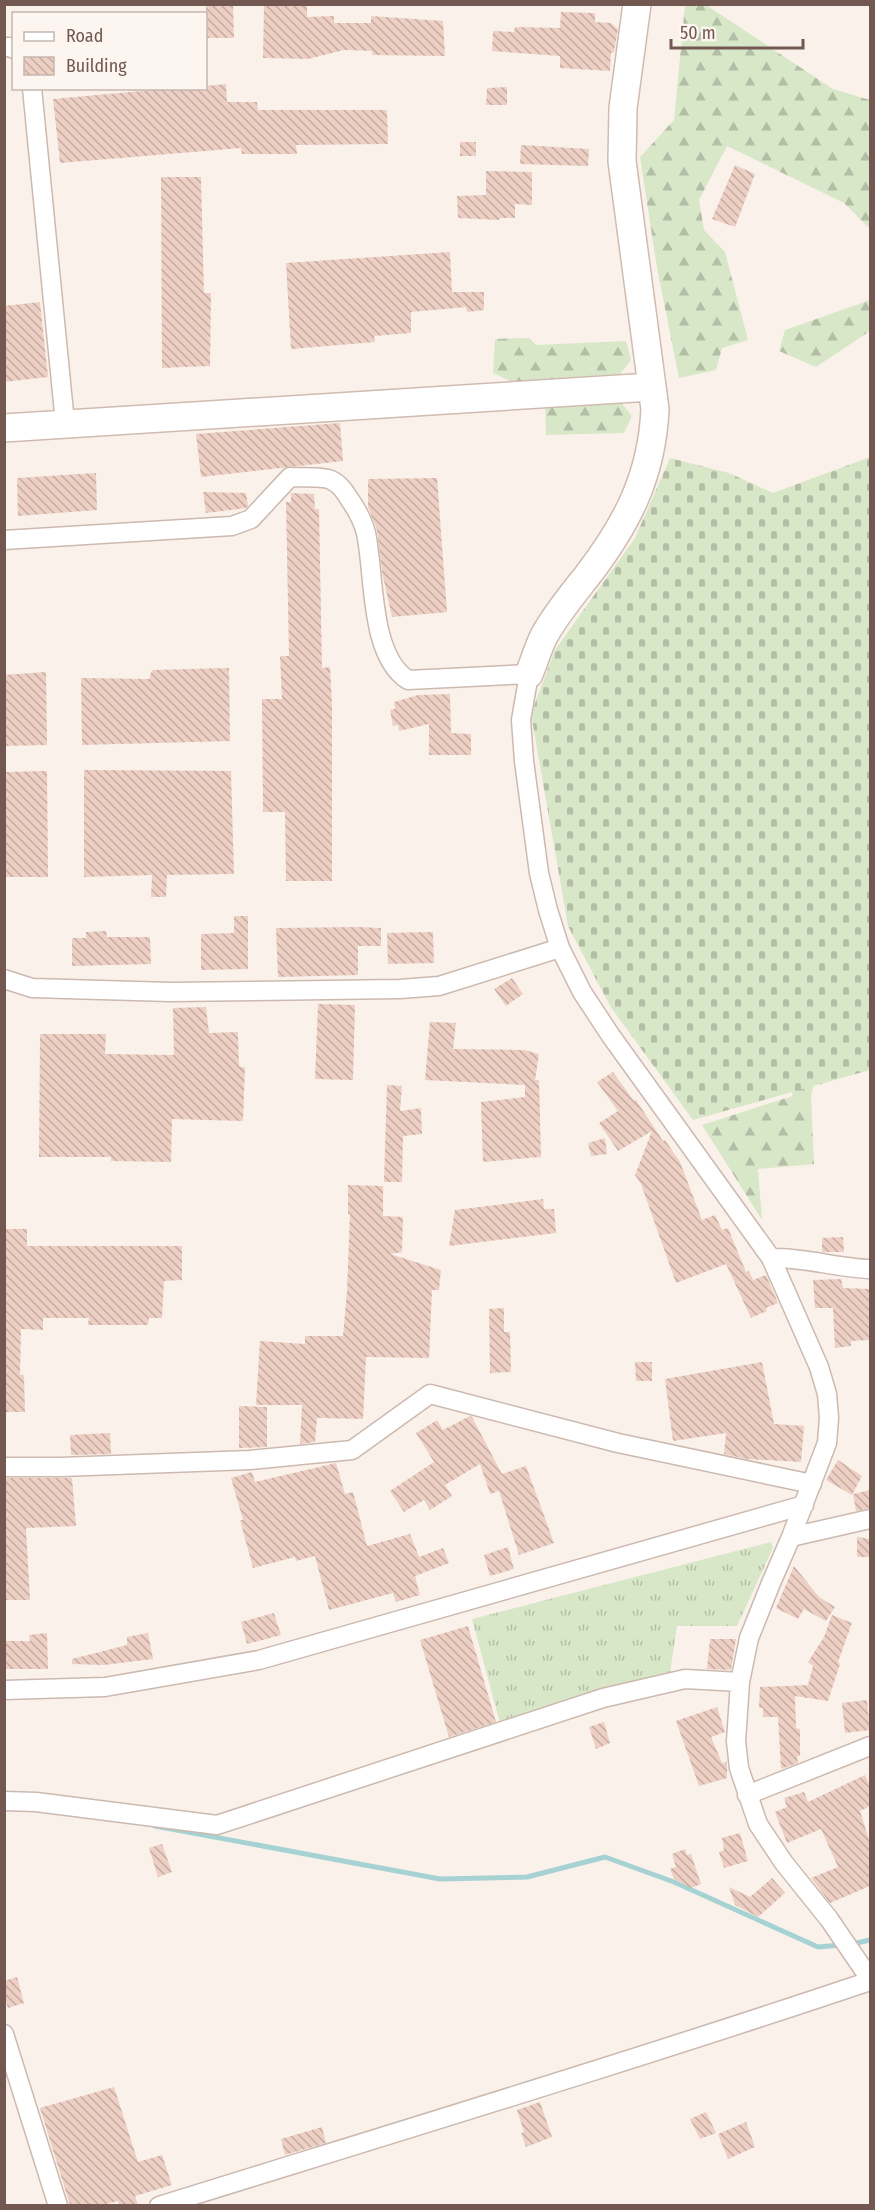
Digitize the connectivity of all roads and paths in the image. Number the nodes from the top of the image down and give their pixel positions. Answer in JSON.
{"nodes":[{"id":1,"x":637,"y":4,"type":"edge"},
{"id":2,"x":32,"y":90,"type":"edge"},
{"id":3,"x":651,"y":387,"type":"junction"},
{"id":4,"x":65,"y":423,"type":"junction"},
{"id":5,"x":4,"y":428,"type":"edge"},
{"id":6,"x":4,"y":540,"type":"edge"},
{"id":7,"x":529,"y":674,"type":"junction"},
{"id":8,"x":560,"y":948,"type":"junction"},
{"id":9,"x":4,"y":979,"type":"edge"},
{"id":10,"x":771,"y":1258,"type":"junction"},
{"id":11,"x":870,"y":1269,"type":"edge"},
{"id":12,"x":4,"y":1467,"type":"edge"},
{"id":13,"x":812,"y":1484,"type":"junction"},
{"id":14,"x":804,"y":1505,"type":"junction"},
{"id":15,"x":870,"y":1519,"type":"edge"},
{"id":16,"x":791,"y":1538,"type":"junction"},
{"id":17,"x":740,"y":1682,"type":"junction"},
{"id":18,"x":4,"y":1690,"type":"edge"},
{"id":19,"x":869,"y":1751,"type":"edge"},
{"id":20,"x":747,"y":1795,"type":"junction"},
{"id":21,"x":4,"y":1801,"type":"edge"},
{"id":22,"x":870,"y":1980,"type":"edge"},
{"id":23,"x":4,"y":2034,"type":"edge"},
{"id":24,"x":58,"y":2205,"type":"edge"},
{"id":25,"x":159,"y":2205,"type":"edge"}],
"edges":[{"from":1,"to":3,"type":"street"},
{"from":2,"to":4,"type":"street"},
{"from":3,"to":4,"type":"street"},
{"from":3,"to":7,"type":"street"},
{"from":4,"to":5,"type":"street"},
{"from":6,"to":7,"type":"street"},
{"from":7,"to":8,"type":"street"},
{"from":8,"to":9,"type":"street"},
{"from":8,"to":10,"type":"street"},
{"from":10,"to":11,"type":"street"},
{"from":10,"to":13,"type":"street"},
{"from":12,"to":13,"type":"street"},
{"from":13,"to":14,"type":"street"},
{"from":14,"to":16,"type":"street"},
{"from":14,"to":18,"type":"street"},
{"from":15,"to":16,"type":"street"},
{"from":16,"to":17,"type":"street"},
{"from":17,"to":20,"type":"street"},
{"from":17,"to":21,"type":"street"},
{"from":19,"to":20,"type":"street"},
{"from":20,"to":22,"type":"street"},
{"from":22,"to":25,"type":"street"},
{"from":23,"to":24,"type":"street"}]}
